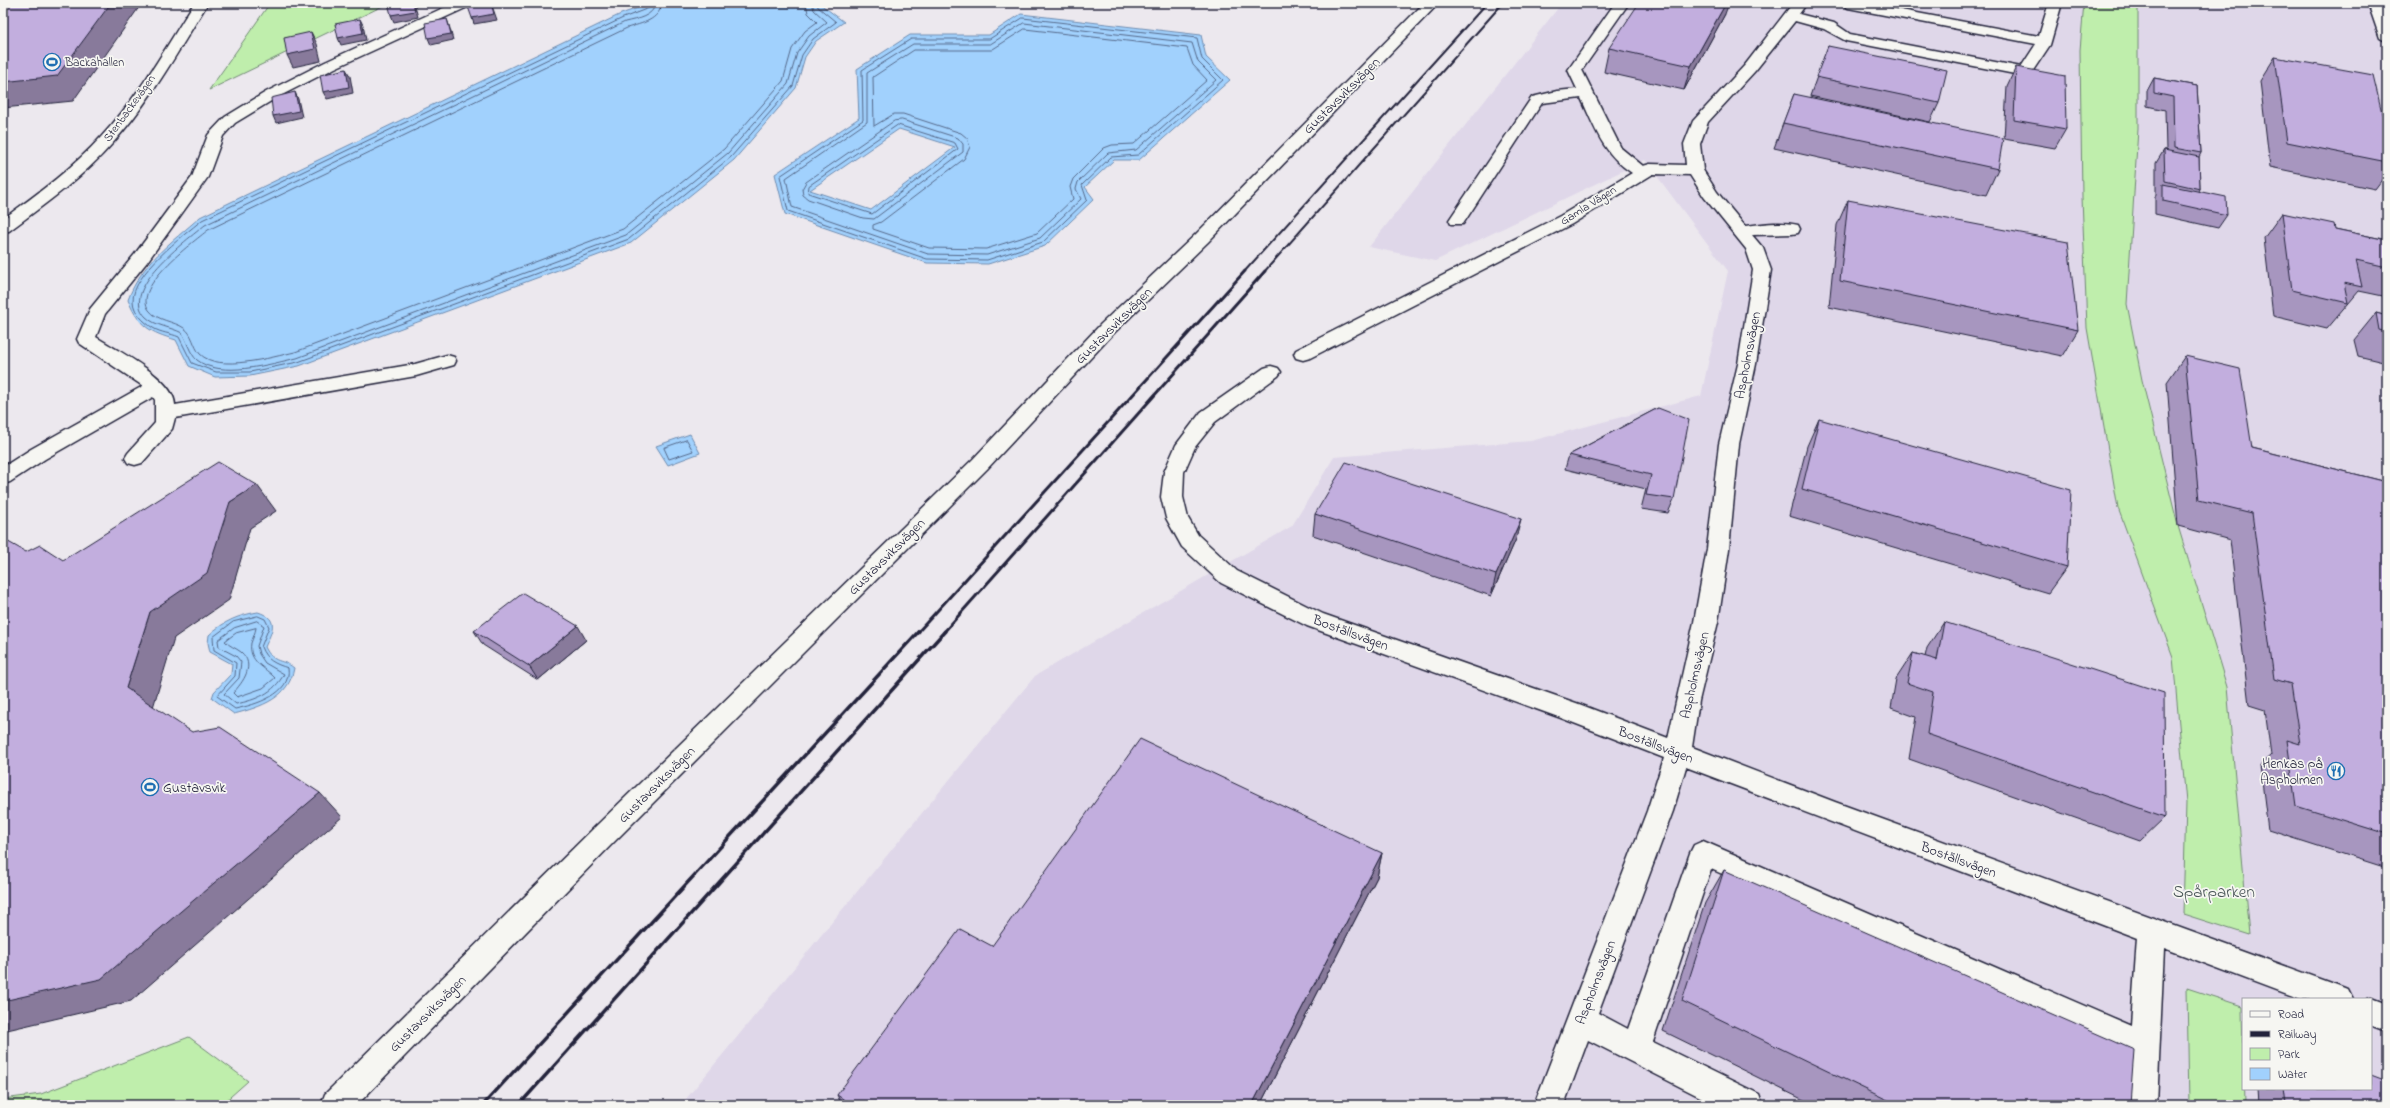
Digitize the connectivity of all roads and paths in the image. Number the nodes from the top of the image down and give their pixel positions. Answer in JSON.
{"nodes":[{"id":1,"x":201,"y":3,"type":"edge"},
{"id":2,"x":465,"y":3,"type":"edge"},
{"id":3,"x":1432,"y":3,"type":"edge"},
{"id":4,"x":1622,"y":3,"type":"edge"},
{"id":5,"x":1800,"y":3,"type":"edge"},
{"id":6,"x":2052,"y":3,"type":"edge"},
{"id":7,"x":2376,"y":3,"type":"edge"},
{"id":8,"x":1841,"y":13,"type":"edge"},
{"id":9,"x":1791,"y":16,"type":"junction"},
{"id":10,"x":2387,"y":38,"type":"edge"},
{"id":11,"x":2044,"y":41,"type":"junction"},
{"id":12,"x":1586,"y":93,"type":"junction"},
{"id":13,"x":1695,"y":170,"type":"junction"},
{"id":14,"x":1643,"y":173,"type":"junction"},
{"id":15,"x":1457,"y":220,"type":"dead end"},
{"id":16,"x":3,"y":227,"type":"edge"},
{"id":17,"x":1792,"y":229,"type":"dead end"},
{"id":18,"x":1742,"y":231,"type":"junction"},
{"id":19,"x":1303,"y":354,"type":"dead end"},
{"id":20,"x":447,"y":361,"type":"dead end"},
{"id":21,"x":1272,"y":372,"type":"dead end"},
{"id":22,"x":156,"y":388,"type":"junction"},
{"id":23,"x":165,"y":413,"type":"junction"},
{"id":24,"x":135,"y":458,"type":"dead end"},
{"id":25,"x":3,"y":477,"type":"edge"},
{"id":26,"x":1678,"y":753,"type":"junction"},
{"id":27,"x":2151,"y":929,"type":"junction"},
{"id":28,"x":2335,"y":998,"type":"edge"},
{"id":29,"x":2372,"y":1012,"type":"edge"},
{"id":30,"x":2387,"y":1018,"type":"edge"},
{"id":31,"x":1581,"y":1020,"type":"junction"},
{"id":32,"x":2144,"y":1046,"type":"junction"},
{"id":33,"x":1636,"y":1049,"type":"junction"},
{"id":34,"x":336,"y":1105,"type":"edge"},
{"id":35,"x":1549,"y":1105,"type":"edge"},
{"id":36,"x":1748,"y":1105,"type":"edge"},
{"id":37,"x":2142,"y":1105,"type":"edge"}],
"edges":[{"from":1,"to":16,"type":"street","name":"Stenbackevägen"},
{"from":2,"to":22,"type":"street"},
{"from":3,"to":34,"type":"street","name":"Gustavsviksvägen"},
{"from":4,"to":12,"type":"street"},
{"from":5,"to":9,"type":"street"},
{"from":6,"to":11,"type":"street"},
{"from":7,"to":10,"type":"street"},
{"from":8,"to":9,"type":"street"},
{"from":8,"to":11,"type":"street"},
{"from":8,"to":11,"type":"street"},
{"from":9,"to":13,"type":"street"},
{"from":12,"to":14,"type":"street"},
{"from":12,"to":15,"type":"street"},
{"from":13,"to":14,"type":"street","name":"Gamla Vägen"},
{"from":13,"to":18,"type":"street","name":"Aspholmsvägen"},
{"from":14,"to":19,"type":"street","name":"Gamla Vägen"},
{"from":17,"to":18,"type":"street"},
{"from":18,"to":26,"type":"street","name":"Aspholmsvägen"},
{"from":20,"to":23,"type":"street"},
{"from":21,"to":26,"type":"street","name":"Boställsvägen"},
{"from":22,"to":23,"type":"street"},
{"from":22,"to":25,"type":"street"},
{"from":23,"to":24,"type":"street"},
{"from":26,"to":27,"type":"street","name":"Boställsvägen"},
{"from":26,"to":31,"type":"street","name":"Aspholmsvägen"},
{"from":27,"to":28,"type":"street","name":"Boställsvägen"},
{"from":27,"to":32,"type":"street"},
{"from":29,"to":30,"type":"street"},
{"from":31,"to":33,"type":"street"},
{"from":31,"to":35,"type":"street","name":"Aspholmsvägen"},
{"from":32,"to":33,"type":"street"},
{"from":32,"to":37,"type":"street"},
{"from":33,"to":36,"type":"street"}]}
